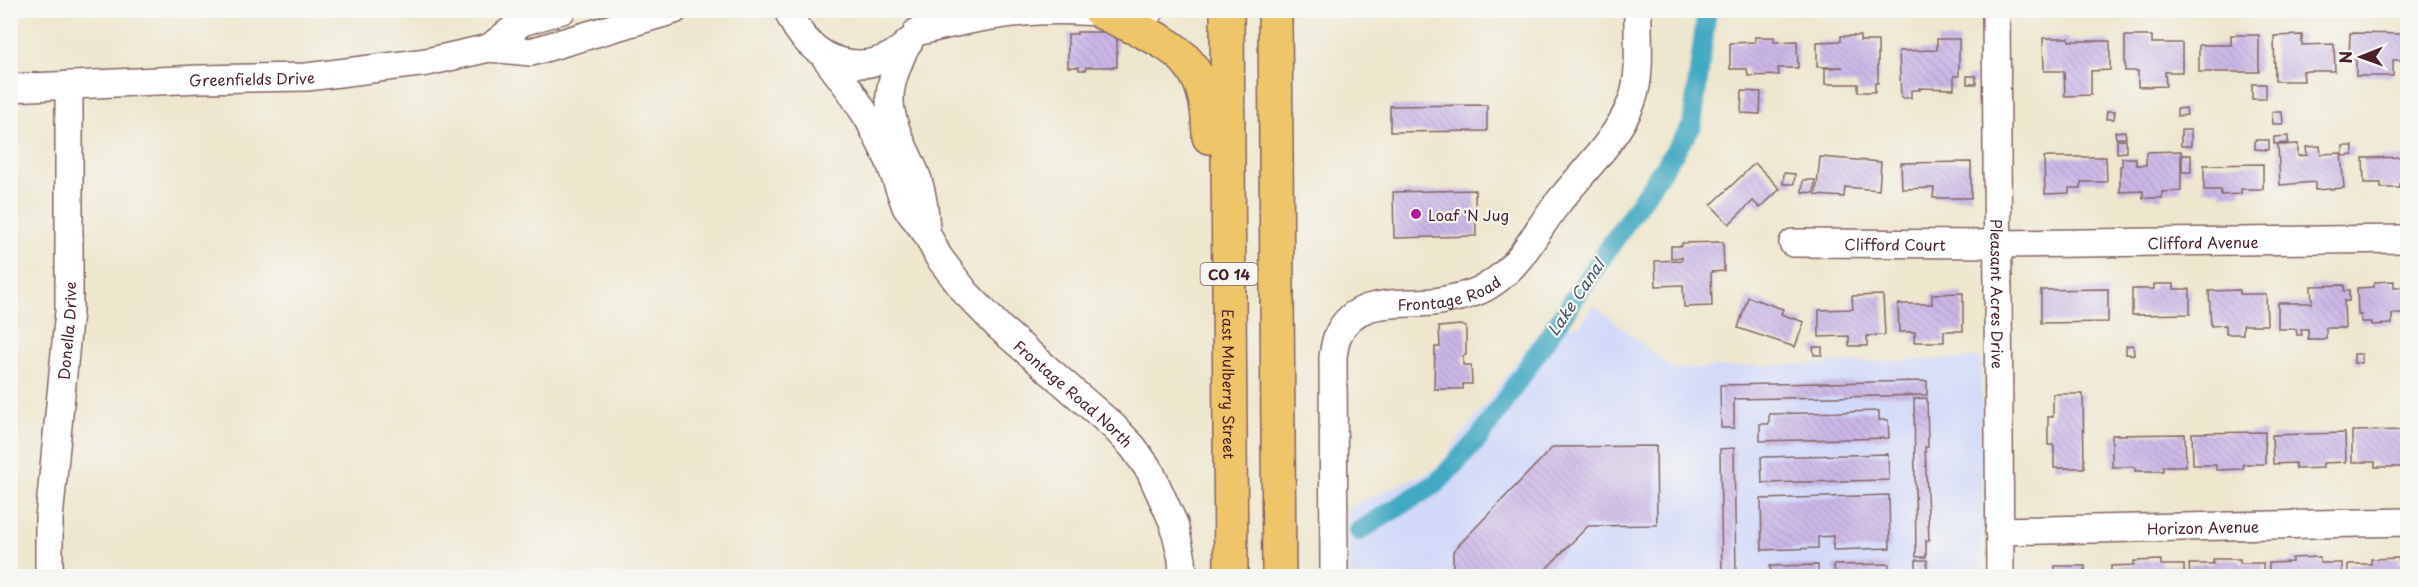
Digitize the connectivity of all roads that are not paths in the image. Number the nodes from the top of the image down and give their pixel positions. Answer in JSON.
{"nodes":[{"id":1,"x":562,"y":10,"type":"edge"},
{"id":2,"x":674,"y":10,"type":"edge"},
{"id":3,"x":767,"y":10,"type":"edge"},
{"id":4,"x":1151,"y":10,"type":"edge"},
{"id":5,"x":1227,"y":10,"type":"edge"},
{"id":6,"x":1275,"y":10,"type":"edge"},
{"id":7,"x":1638,"y":10,"type":"edge"},
{"id":8,"x":1996,"y":10,"type":"edge"},
{"id":9,"x":1101,"y":12,"type":"junction"},
{"id":10,"x":792,"y":20,"type":"edge"},
{"id":11,"x":916,"y":29,"type":"edge"},
{"id":12,"x":489,"y":48,"type":"junction"},
{"id":13,"x":825,"y":57,"type":"junction"},
{"id":14,"x":69,"y":85,"type":"junction"},
{"id":15,"x":10,"y":88,"type":"edge"},
{"id":16,"x":927,"y":234,"type":"junction"},
{"id":17,"x":2408,"y":239,"type":"edge"},
{"id":18,"x":1793,"y":243,"type":"dead end"},
{"id":19,"x":1996,"y":244,"type":"junction"},
{"id":20,"x":1229,"y":364,"type":"junction"},
{"id":21,"x":2408,"y":522,"type":"edge"},
{"id":22,"x":1999,"y":531,"type":"junction"},
{"id":23,"x":49,"y":576,"type":"edge"},
{"id":24,"x":1183,"y":576,"type":"edge"},
{"id":25,"x":1231,"y":576,"type":"edge"},
{"id":26,"x":1279,"y":576,"type":"edge"},
{"id":27,"x":1334,"y":576,"type":"edge"},
{"id":28,"x":2000,"y":576,"type":"edge"}],
"edges":[{"from":1,"to":12,"type":"street"},
{"from":2,"to":12,"type":"street"},
{"from":3,"to":10,"type":"street"},
{"from":4,"to":9,"type":"street"},
{"from":5,"to":20,"type":"highway","name":"East Mulberry Street","number":"CO 14"},
{"from":6,"to":26,"type":"highway","number":"CO 14"},
{"from":7,"to":27,"type":"street","name":"Frontage Road"},
{"from":8,"to":19,"type":"street","name":"Pleasant Acres Drive"},
{"from":9,"to":11,"type":"street"},
{"from":9,"to":20,"type":"highway"},
{"from":10,"to":13,"type":"street"},
{"from":11,"to":13,"type":"street"},
{"from":11,"to":16,"type":"street"},
{"from":12,"to":14,"type":"street","name":"Greenfields Drive"},
{"from":13,"to":16,"type":"street"},
{"from":14,"to":15,"type":"street","name":"Greenfields Drive"},
{"from":14,"to":23,"type":"street","name":"Donella Drive"},
{"from":16,"to":24,"type":"street","name":"Frontage Road North"},
{"from":17,"to":19,"type":"street","name":"Clifford Avenue"},
{"from":18,"to":19,"type":"street","name":"Clifford Court"},
{"from":19,"to":22,"type":"street","name":"Pleasant Acres Drive"},
{"from":20,"to":25,"type":"highway","name":"East Mulberry Street","number":"CO 14"},
{"from":21,"to":22,"type":"street","name":"Horizon Avenue"},
{"from":22,"to":28,"type":"street","name":"Pleasant Acres Drive"}]}
